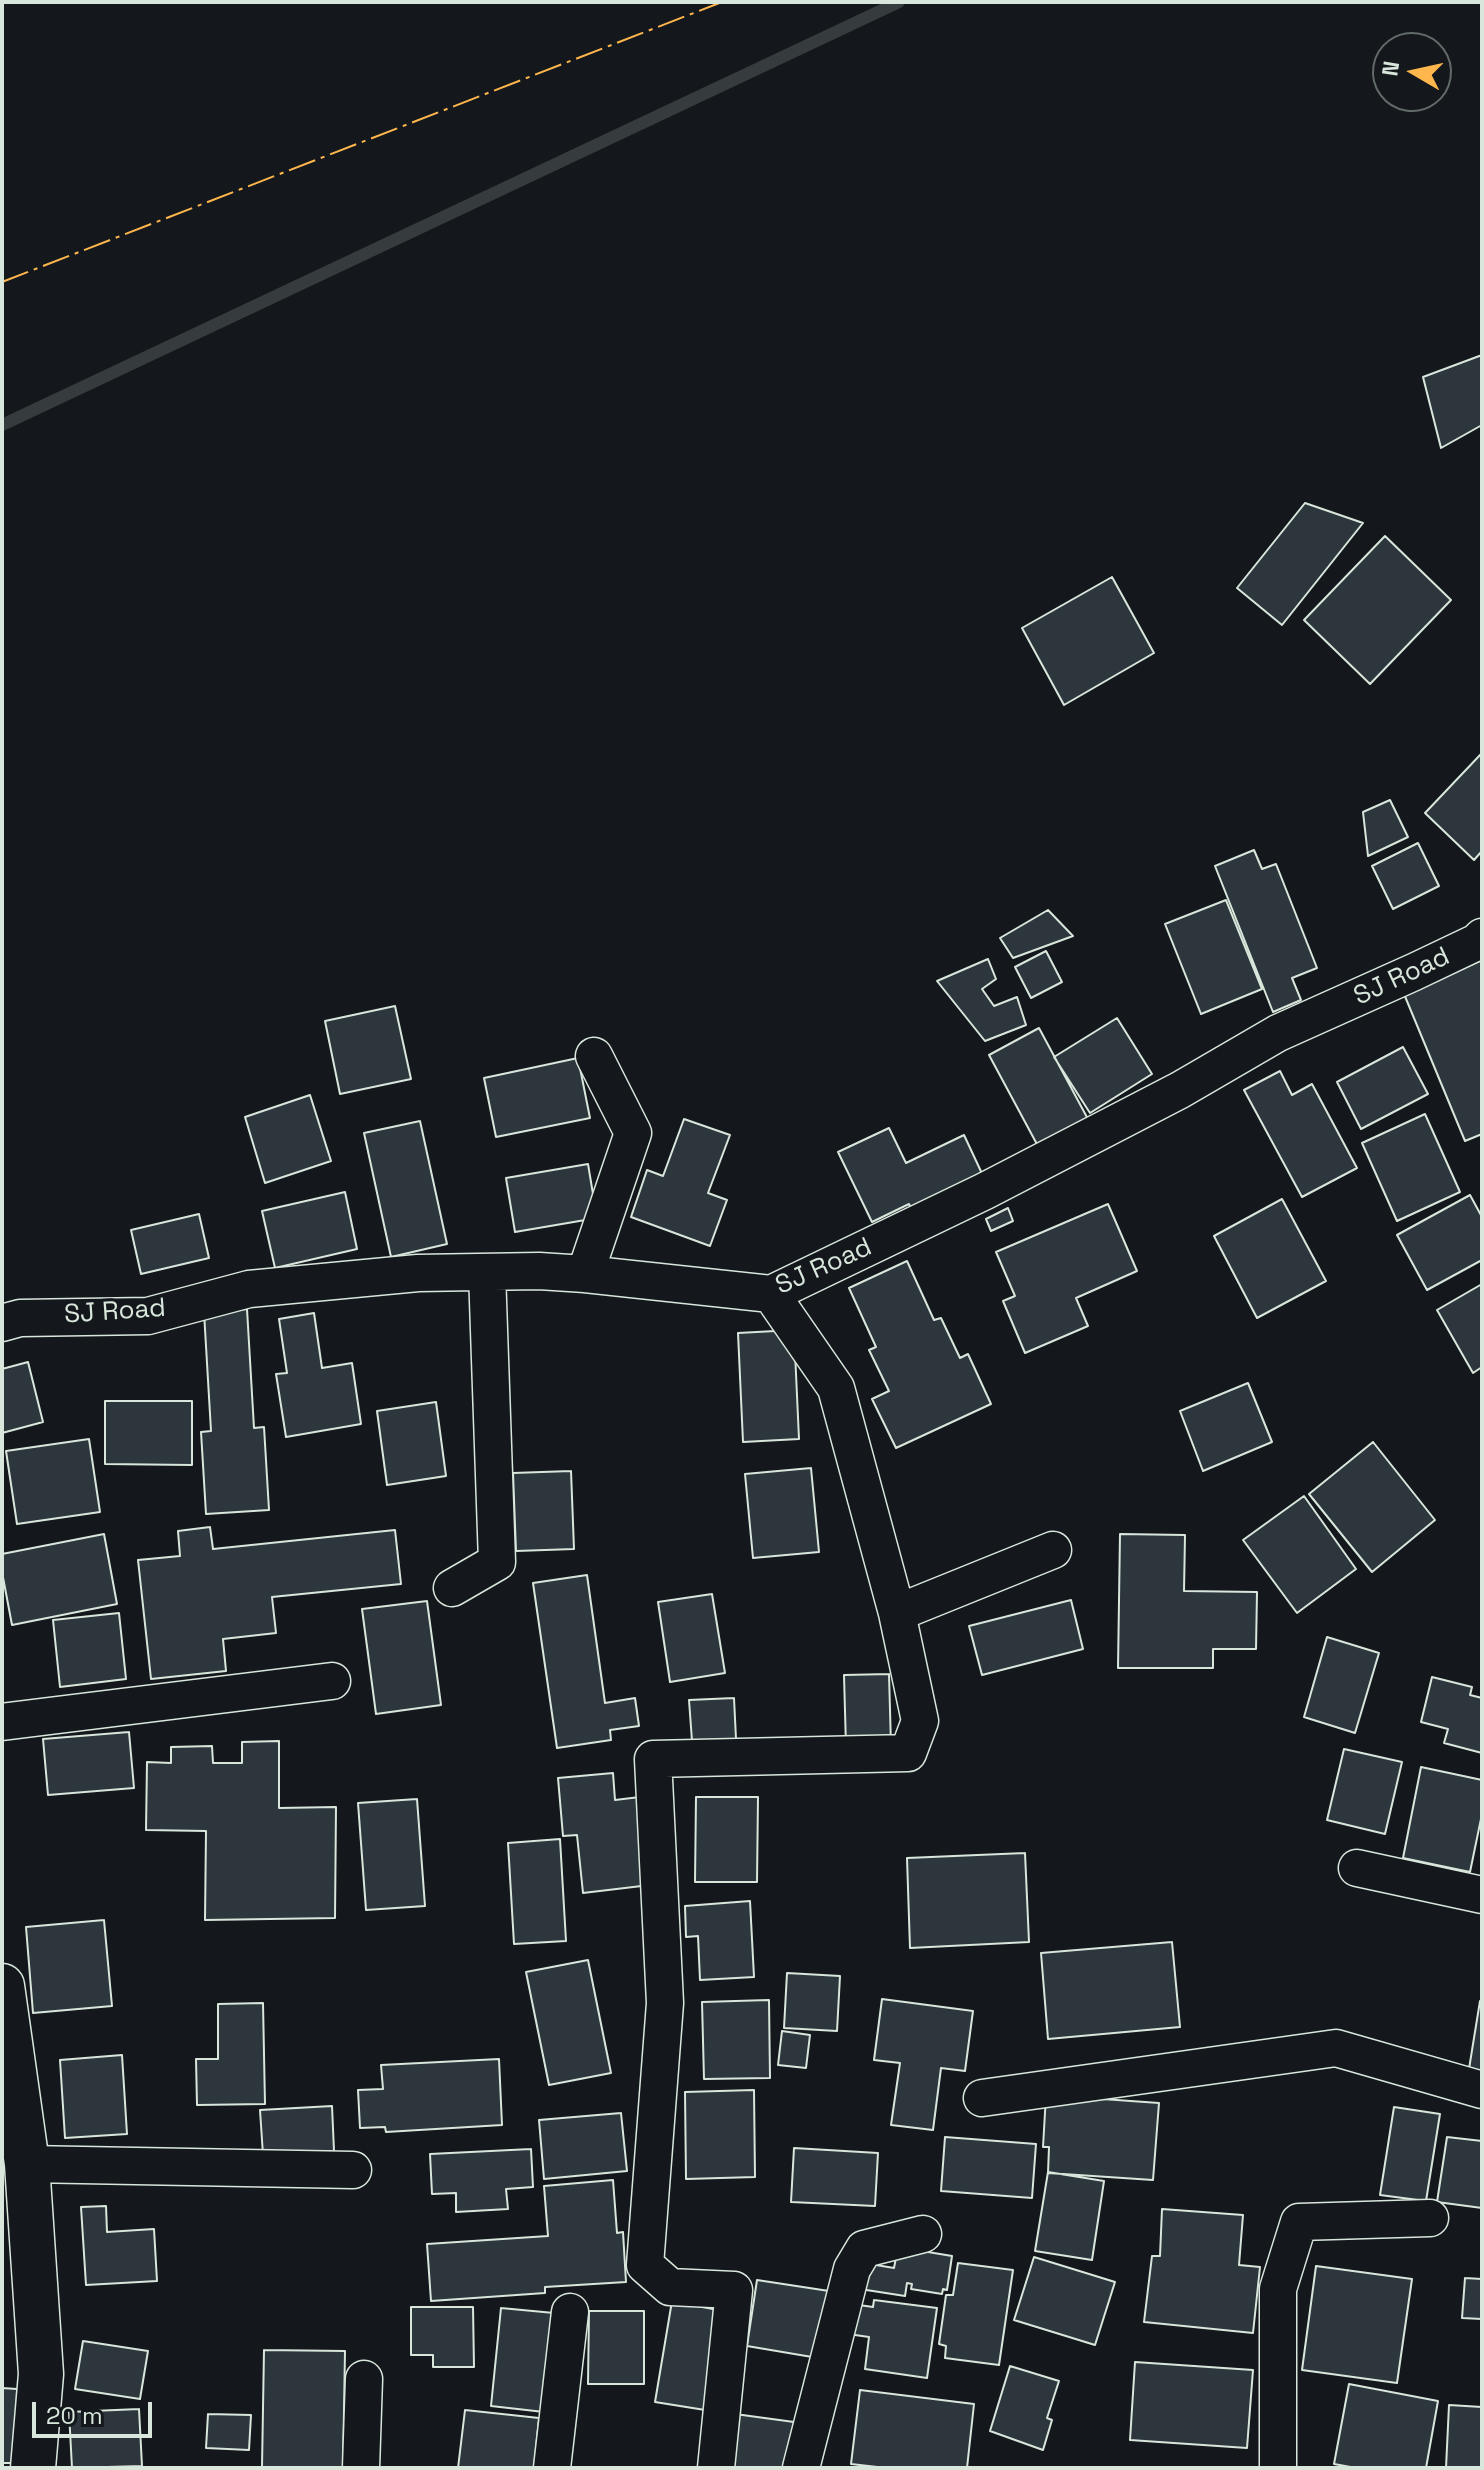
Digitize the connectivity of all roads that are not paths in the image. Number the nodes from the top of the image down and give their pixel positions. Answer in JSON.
{"nodes":[{"id":1,"x":1482,"y":937,"type":"edge"},
{"id":2,"x":594,"y":1056,"type":"dead end"},
{"id":3,"x":487,"y":1272,"type":"junction"},
{"id":4,"x":585,"y":1274,"type":"junction"},
{"id":5,"x":771,"y":1294,"type":"junction"},
{"id":6,"x":2,"y":1323,"type":"edge"},
{"id":7,"x":1053,"y":1550,"type":"dead end"},
{"id":8,"x":452,"y":1588,"type":"dead end"},
{"id":9,"x":897,"y":1613,"type":"junction"},
{"id":10,"x":332,"y":1681,"type":"dead end"},
{"id":11,"x":2,"y":1722,"type":"edge"},
{"id":12,"x":1357,"y":1868,"type":"dead end"},
{"id":13,"x":1482,"y":1895,"type":"edge"},
{"id":14,"x":2,"y":1995,"type":"edge"},
{"id":15,"x":1482,"y":2090,"type":"edge"},
{"id":16,"x":982,"y":2098,"type":"dead end"},
{"id":17,"x":27,"y":2164,"type":"junction"},
{"id":18,"x":353,"y":2170,"type":"dead end"},
{"id":19,"x":1430,"y":2218,"type":"dead end"},
{"id":20,"x":923,"y":2234,"type":"dead end"},
{"id":21,"x":570,"y":2312,"type":"dead end"},
{"id":22,"x":364,"y":2379,"type":"dead end"},
{"id":23,"x":33,"y":2468,"type":"edge"},
{"id":24,"x":361,"y":2468,"type":"edge"},
{"id":25,"x":552,"y":2468,"type":"edge"},
{"id":26,"x":716,"y":2468,"type":"edge"},
{"id":27,"x":801,"y":2468,"type":"edge"},
{"id":28,"x":1278,"y":2468,"type":"edge"}],
"edges":[{"from":1,"to":5,"type":"street","name":"SJ Road"},
{"from":2,"to":4,"type":"street"},
{"from":3,"to":4,"type":"street","name":"SJ Road"},
{"from":3,"to":6,"type":"street","name":"SJ Road"},
{"from":3,"to":8,"type":"street"},
{"from":4,"to":5,"type":"street","name":"SJ Road"},
{"from":5,"to":9,"type":"street"},
{"from":7,"to":9,"type":"street"},
{"from":9,"to":26,"type":"street"},
{"from":10,"to":11,"type":"street"},
{"from":12,"to":13,"type":"street"},
{"from":14,"to":17,"type":"street"},
{"from":15,"to":16,"type":"street"},
{"from":17,"to":18,"type":"street"},
{"from":17,"to":23,"type":"street"},
{"from":19,"to":28,"type":"street"},
{"from":20,"to":27,"type":"street"},
{"from":21,"to":25,"type":"street"},
{"from":22,"to":24,"type":"street"}]}
